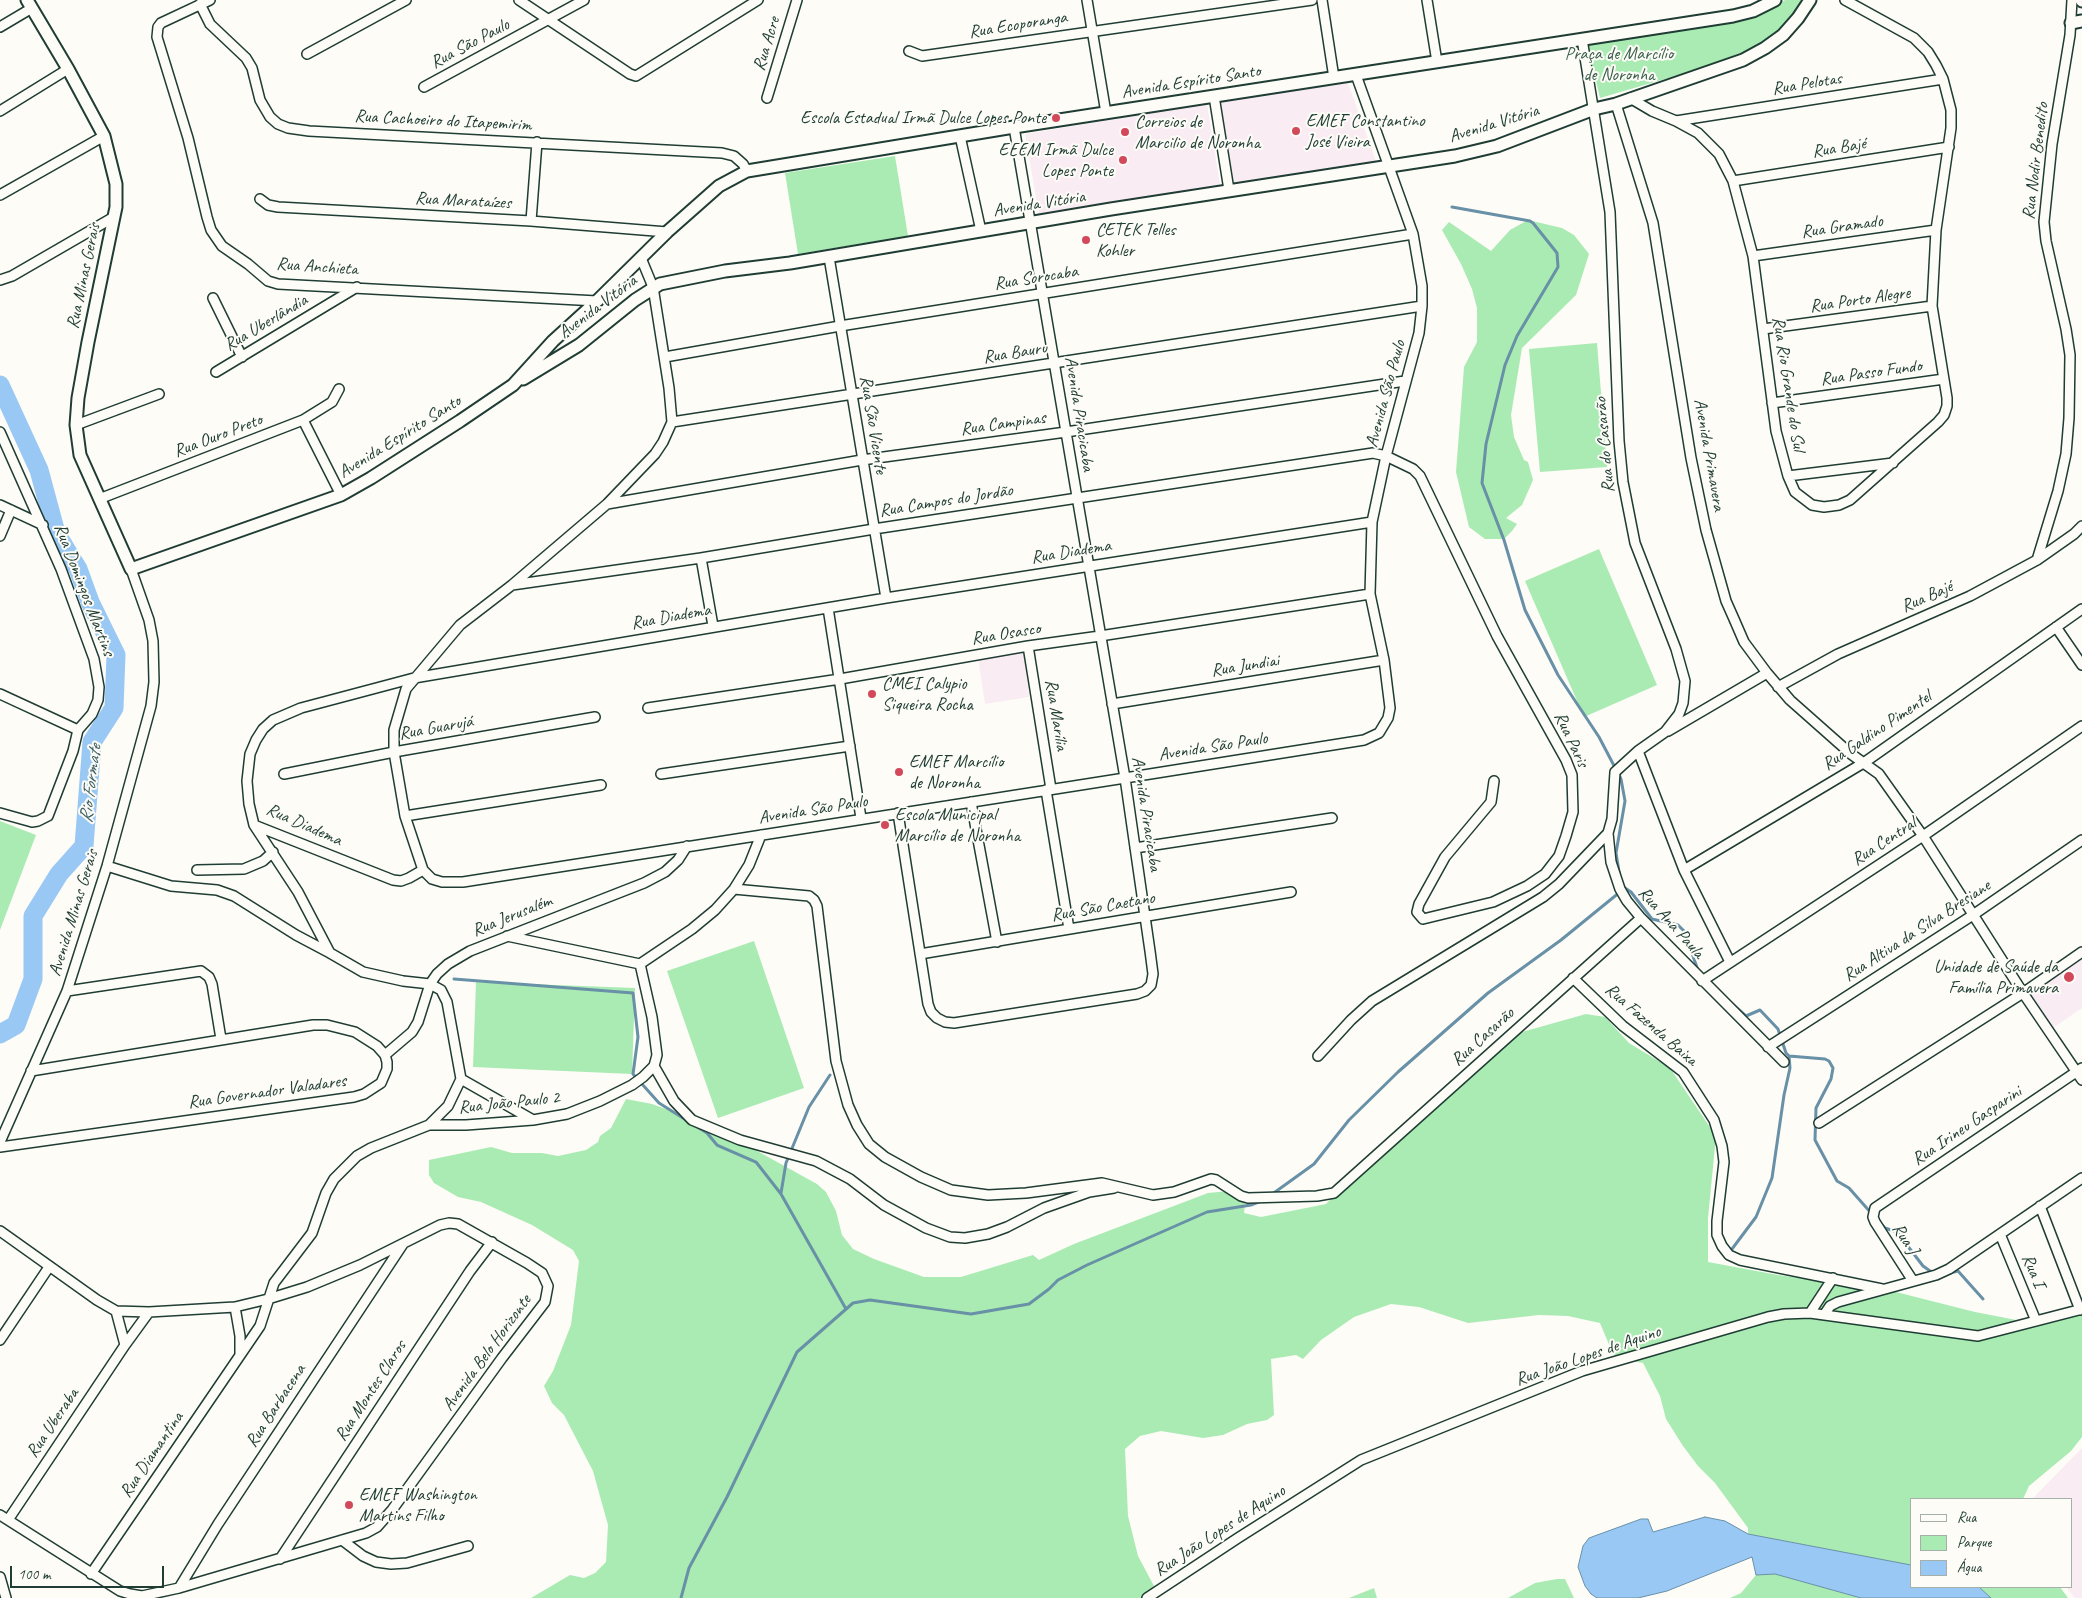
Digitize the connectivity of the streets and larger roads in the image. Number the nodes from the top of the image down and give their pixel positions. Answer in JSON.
{"nodes":[{"id":1,"x":210,"y":0,"type":"edge"},
{"id":2,"x":406,"y":0,"type":"edge"},
{"id":3,"x":519,"y":0,"type":"edge"},
{"id":4,"x":584,"y":0,"type":"edge"},
{"id":5,"x":758,"y":0,"type":"edge"},
{"id":6,"x":797,"y":0,"type":"edge"},
{"id":7,"x":1087,"y":0,"type":"edge"},
{"id":8,"x":1312,"y":0,"type":"edge"},
{"id":9,"x":1322,"y":0,"type":"edge"},
{"id":10,"x":1427,"y":0,"type":"edge"},
{"id":11,"x":1775,"y":0,"type":"edge"},
{"id":12,"x":1810,"y":0,"type":"edge"},
{"id":13,"x":1845,"y":0,"type":"edge"},
{"id":14,"x":2072,"y":0,"type":"edge"},
{"id":15,"x":30,"y":4,"type":"edge"},
{"id":16,"x":200,"y":4,"type":"junction"},
{"id":17,"x":549,"y":20,"type":"junction"},
{"id":18,"x":2077,"y":22,"type":"edge"},
{"id":19,"x":0,"y":27,"type":"edge"},
{"id":20,"x":1092,"y":30,"type":"junction"},
{"id":21,"x":1582,"y":39,"type":"junction"},
{"id":22,"x":909,"y":51,"type":"dead end"},
{"id":23,"x":307,"y":54,"type":"dead end"},
{"id":24,"x":1437,"y":62,"type":"junction"},
{"id":25,"x":68,"y":68,"type":"junction"},
{"id":26,"x":1356,"y":75,"type":"junction"},
{"id":27,"x":1334,"y":78,"type":"junction"},
{"id":28,"x":1943,"y":80,"type":"junction"},
{"id":29,"x":424,"y":87,"type":"dead end"},
{"id":30,"x":1214,"y":96,"type":"junction"},
{"id":31,"x":768,"y":98,"type":"dead end"},
{"id":32,"x":1630,"y":98,"type":"junction"},
{"id":33,"x":1616,"y":104,"type":"junction"},
{"id":34,"x":1594,"y":109,"type":"junction"},
{"id":35,"x":0,"y":111,"type":"edge"},
{"id":36,"x":1106,"y":113,"type":"junction"},
{"id":37,"x":1676,"y":120,"type":"junction"},
{"id":38,"x":1014,"y":127,"type":"junction"},
{"id":39,"x":104,"y":136,"type":"junction"},
{"id":40,"x":960,"y":136,"type":"junction"},
{"id":41,"x":537,"y":142,"type":"junction"},
{"id":42,"x":1950,"y":147,"type":"junction"},
{"id":43,"x":1388,"y":166,"type":"junction"},
{"id":44,"x":747,"y":171,"type":"junction"},
{"id":45,"x":1733,"y":181,"type":"junction"},
{"id":46,"x":1229,"y":190,"type":"junction"},
{"id":47,"x":0,"y":196,"type":"edge"},
{"id":48,"x":260,"y":200,"type":"dead end"},
{"id":49,"x":114,"y":217,"type":"junction"},
{"id":50,"x":531,"y":221,"type":"junction"},
{"id":51,"x":1030,"y":224,"type":"junction"},
{"id":52,"x":1936,"y":230,"type":"junction"},
{"id":53,"x":981,"y":231,"type":"junction"},
{"id":54,"x":667,"y":232,"type":"junction"},
{"id":55,"x":1413,"y":234,"type":"junction"},
{"id":56,"x":829,"y":256,"type":"junction"},
{"id":57,"x":1753,"y":256,"type":"junction"},
{"id":58,"x":641,"y":258,"type":"junction"},
{"id":59,"x":0,"y":280,"type":"edge"},
{"id":60,"x":358,"y":287,"type":"junction"},
{"id":61,"x":653,"y":287,"type":"junction"},
{"id":62,"x":1042,"y":294,"type":"junction"},
{"id":63,"x":213,"y":298,"type":"dead end"},
{"id":64,"x":597,"y":301,"type":"junction"},
{"id":65,"x":1422,"y":306,"type":"junction"},
{"id":66,"x":1932,"y":306,"type":"junction"},
{"id":67,"x":840,"y":326,"type":"junction"},
{"id":68,"x":1763,"y":329,"type":"junction"},
{"id":69,"x":553,"y":341,"type":"junction"},
{"id":70,"x":566,"y":354,"type":"junction"},
{"id":71,"x":242,"y":357,"type":"junction"},
{"id":72,"x":665,"y":357,"type":"junction"},
{"id":73,"x":1054,"y":364,"type":"junction"},
{"id":74,"x":216,"y":372,"type":"dead end"},
{"id":75,"x":1944,"y":379,"type":"junction"},
{"id":76,"x":1405,"y":381,"type":"junction"},
{"id":77,"x":513,"y":385,"type":"junction"},
{"id":78,"x":339,"y":389,"type":"dead end"},
{"id":79,"x":159,"y":394,"type":"dead end"},
{"id":80,"x":852,"y":395,"type":"junction"},
{"id":81,"x":1772,"y":403,"type":"junction"},
{"id":82,"x":303,"y":420,"type":"junction"},
{"id":83,"x":672,"y":422,"type":"junction"},
{"id":84,"x":76,"y":425,"type":"junction"},
{"id":85,"x":0,"y":432,"type":"edge"},
{"id":86,"x":1066,"y":432,"type":"junction"},
{"id":87,"x":1386,"y":456,"type":"junction"},
{"id":88,"x":862,"y":460,"type":"junction"},
{"id":89,"x":1893,"y":463,"type":"junction"},
{"id":90,"x":1788,"y":476,"type":"junction"},
{"id":91,"x":341,"y":495,"type":"junction"},
{"id":92,"x":1076,"y":498,"type":"junction"},
{"id":93,"x":99,"y":499,"type":"junction"},
{"id":94,"x":607,"y":504,"type":"junction"},
{"id":95,"x":0,"y":505,"type":"edge"},
{"id":96,"x":12,"y":510,"type":"junction"},
{"id":97,"x":1372,"y":522,"type":"junction"},
{"id":98,"x":42,"y":525,"type":"junction"},
{"id":99,"x":2082,"y":526,"type":"edge"},
{"id":100,"x":874,"y":529,"type":"junction"},
{"id":101,"x":0,"y":536,"type":"edge"},
{"id":102,"x":701,"y":558,"type":"junction"},
{"id":103,"x":2037,"y":560,"type":"junction"},
{"id":104,"x":1088,"y":566,"type":"junction"},
{"id":105,"x":131,"y":569,"type":"junction"},
{"id":106,"x":512,"y":585,"type":"junction"},
{"id":107,"x":1370,"y":594,"type":"junction"},
{"id":108,"x":886,"y":598,"type":"junction"},
{"id":109,"x":828,"y":608,"type":"junction"},
{"id":110,"x":2082,"y":609,"type":"edge"},
{"id":111,"x":712,"y":626,"type":"junction"},
{"id":112,"x":2056,"y":626,"type":"junction"},
{"id":113,"x":1100,"y":636,"type":"junction"},
{"id":114,"x":1028,"y":646,"type":"junction"},
{"id":115,"x":1384,"y":660,"type":"junction"},
{"id":116,"x":2082,"y":664,"type":"edge"},
{"id":117,"x":1767,"y":673,"type":"junction"},
{"id":118,"x":414,"y":678,"type":"junction"},
{"id":119,"x":840,"y":679,"type":"junction"},
{"id":120,"x":1778,"y":687,"type":"junction"},
{"id":121,"x":0,"y":694,"type":"edge"},
{"id":122,"x":1112,"y":704,"type":"junction"},
{"id":123,"x":648,"y":708,"type":"dead end"},
{"id":124,"x":595,"y":717,"type":"dead end"},
{"id":125,"x":2082,"y":726,"type":"edge"},
{"id":126,"x":78,"y":730,"type":"junction"},
{"id":127,"x":1665,"y":732,"type":"junction"},
{"id":128,"x":850,"y":746,"type":"junction"},
{"id":129,"x":1638,"y":751,"type":"junction"},
{"id":130,"x":394,"y":752,"type":"junction"},
{"id":131,"x":1864,"y":762,"type":"junction"},
{"id":132,"x":284,"y":774,"type":"dead end"},
{"id":133,"x":661,"y":774,"type":"dead end"},
{"id":134,"x":1125,"y":778,"type":"junction"},
{"id":135,"x":1494,"y":781,"type":"dead end"},
{"id":136,"x":601,"y":785,"type":"dead end"},
{"id":137,"x":1048,"y":789,"type":"junction"},
{"id":138,"x":971,"y":802,"type":"junction"},
{"id":139,"x":0,"y":813,"type":"edge"},
{"id":140,"x":898,"y":813,"type":"junction"},
{"id":141,"x":405,"y":816,"type":"junction"},
{"id":142,"x":861,"y":818,"type":"junction"},
{"id":143,"x":1332,"y":818,"type":"dead end"},
{"id":144,"x":254,"y":825,"type":"junction"},
{"id":145,"x":1608,"y":833,"type":"junction"},
{"id":146,"x":761,"y":835,"type":"junction"},
{"id":147,"x":1923,"y":836,"type":"junction"},
{"id":148,"x":2082,"y":840,"type":"edge"},
{"id":149,"x":687,"y":846,"type":"junction"},
{"id":150,"x":1135,"y":848,"type":"junction"},
{"id":151,"x":273,"y":852,"type":"junction"},
{"id":152,"x":107,"y":866,"type":"junction"},
{"id":153,"x":198,"y":870,"type":"dead end"},
{"id":154,"x":423,"y":870,"type":"junction"},
{"id":155,"x":1684,"y":870,"type":"junction"},
{"id":156,"x":734,"y":889,"type":"junction"},
{"id":157,"x":1291,"y":892,"type":"dead end"},
{"id":158,"x":1973,"y":915,"type":"junction"},
{"id":159,"x":1146,"y":916,"type":"junction"},
{"id":160,"x":1641,"y":918,"type":"junction"},
{"id":161,"x":1069,"y":929,"type":"junction"},
{"id":162,"x":507,"y":936,"type":"junction"},
{"id":163,"x":997,"y":942,"type":"junction"},
{"id":164,"x":2082,"y":952,"type":"edge"},
{"id":165,"x":330,"y":953,"type":"junction"},
{"id":166,"x":920,"y":954,"type":"junction"},
{"id":167,"x":1730,"y":962,"type":"junction"},
{"id":168,"x":640,"y":964,"type":"junction"},
{"id":169,"x":1573,"y":978,"type":"junction"},
{"id":170,"x":1702,"y":982,"type":"junction"},
{"id":171,"x":430,"y":984,"type":"junction"},
{"id":172,"x":68,"y":992,"type":"junction"},
{"id":173,"x":2023,"y":993,"type":"junction"},
{"id":174,"x":221,"y":1039,"type":"junction"},
{"id":175,"x":1768,"y":1047,"type":"junction"},
{"id":176,"x":385,"y":1055,"type":"junction"},
{"id":177,"x":1318,"y":1056,"type":"dead end"},
{"id":178,"x":1784,"y":1062,"type":"dead end"},
{"id":179,"x":654,"y":1066,"type":"junction"},
{"id":180,"x":31,"y":1070,"type":"junction"},
{"id":181,"x":2079,"y":1070,"type":"edge"},
{"id":182,"x":461,"y":1079,"type":"junction"},
{"id":183,"x":2082,"y":1080,"type":"edge"},
{"id":184,"x":533,"y":1120,"type":"junction"},
{"id":185,"x":1819,"y":1123,"type":"dead end"},
{"id":186,"x":429,"y":1125,"type":"junction"},
{"id":187,"x":0,"y":1142,"type":"edge"},
{"id":188,"x":0,"y":1147,"type":"edge"},
{"id":189,"x":2082,"y":1180,"type":"edge"},
{"id":190,"x":1116,"y":1188,"type":"junction"},
{"id":191,"x":2040,"y":1206,"type":"junction"},
{"id":192,"x":1873,"y":1212,"type":"joint"},
{"id":193,"x":0,"y":1230,"type":"edge"},
{"id":194,"x":2000,"y":1234,"type":"junction"},
{"id":195,"x":492,"y":1242,"type":"junction"},
{"id":196,"x":403,"y":1244,"type":"junction"},
{"id":197,"x":49,"y":1266,"type":"junction"},
{"id":198,"x":1833,"y":1278,"type":"junction"},
{"id":199,"x":1913,"y":1281,"type":"junction"},
{"id":200,"x":1882,"y":1289,"type":"junction"},
{"id":201,"x":268,"y":1299,"type":"junction"},
{"id":202,"x":235,"y":1307,"type":"junction"},
{"id":203,"x":2081,"y":1310,"type":"edge"},
{"id":204,"x":116,"y":1311,"type":"junction"},
{"id":205,"x":149,"y":1312,"type":"junction"},
{"id":206,"x":1810,"y":1313,"type":"junction"},
{"id":207,"x":1824,"y":1315,"type":"junction"},
{"id":208,"x":2036,"y":1321,"type":"junction"},
{"id":209,"x":0,"y":1340,"type":"edge"},
{"id":210,"x":124,"y":1345,"type":"junction"},
{"id":211,"x":240,"y":1355,"type":"junction"},
{"id":212,"x":4,"y":1517,"type":"edge"},
{"id":213,"x":342,"y":1540,"type":"junction"},
{"id":214,"x":468,"y":1546,"type":"dead end"},
{"id":215,"x":280,"y":1559,"type":"junction"},
{"id":216,"x":91,"y":1574,"type":"junction"},
{"id":217,"x":0,"y":1577,"type":"edge"},
{"id":218,"x":179,"y":1588,"type":"junction"},
{"id":219,"x":6,"y":1598,"type":"edge"},
{"id":220,"x":1147,"y":1598,"type":"edge"}],
"edges":[{"from":1,"to":16,"type":"street"},
{"from":2,"to":23,"type":"street"},
{"from":3,"to":17,"type":"street"},
{"from":4,"to":17,"type":"street","name":"Rua São Paulo"},
{"from":5,"to":17,"type":"street"},
{"from":6,"to":31,"type":"street","name":"Rua Acre"},
{"from":7,"to":20,"type":"street"},
{"from":8,"to":20,"type":"street","name":"Rua Ecoporanga"},
{"from":9,"to":27,"type":"street"},
{"from":10,"to":24,"type":"street"},
{"from":11,"to":21,"type":"street","name":"Avenida Espírito Santo"},
{"from":12,"to":32,"type":"street","name":"Avenida Vitória"},
{"from":13,"to":28,"type":"street","name":"Rua Rio Grande do Sul"},
{"from":14,"to":18,"type":"street","name":"Rua Nodir Benedito"},
{"from":15,"to":19,"type":"street"},
{"from":15,"to":25,"type":"street","name":"Rua Minas Gerais"},
{"from":16,"to":41,"type":"street","name":"Rua Cachoeiro do Itapemirim"},
{"from":16,"to":60,"type":"street","name":"Rua Anchieta"},
{"from":17,"to":29,"type":"street","name":"Rua São Paulo"},
{"from":18,"to":103,"type":"street","name":"Rua Nodir Benedito"},
{"from":20,"to":22,"type":"street","name":"Rua Ecoporanga"},
{"from":20,"to":36,"type":"street"},
{"from":21,"to":24,"type":"street","name":"Avenida Espírito Santo"},
{"from":21,"to":34,"type":"street"},
{"from":24,"to":26,"type":"street","name":"Avenida Espírito Santo"},
{"from":25,"to":35,"type":"street"},
{"from":25,"to":39,"type":"street","name":"Rua Minas Gerais"},
{"from":26,"to":27,"type":"street","name":"Avenida Espírito Santo"},
{"from":26,"to":43,"type":"street","name":"Avenida São Paulo"},
{"from":27,"to":30,"type":"street","name":"Avenida Espírito Santo"},
{"from":28,"to":37,"type":"street","name":"Rua Pelotas"},
{"from":28,"to":42,"type":"street","name":"Rua Rio Grande do Sul"},
{"from":30,"to":36,"type":"street","name":"Avenida Espírito Santo"},
{"from":30,"to":46,"type":"street"},
{"from":32,"to":33,"type":"street","name":"Avenida Vitória"},
{"from":32,"to":37,"type":"street","name":"Rua Rio Grande do Sul"},
{"from":33,"to":34,"type":"street","name":"Avenida Vitória"},
{"from":33,"to":117,"type":"street","name":"Avenida Primavera"},
{"from":34,"to":43,"type":"street","name":"Avenida Vitória"},
{"from":34,"to":127,"type":"street","name":"Rua do Casarão"},
{"from":36,"to":38,"type":"street","name":"Avenida Espírito Santo"},
{"from":37,"to":45,"type":"street","name":"Rua Rio Grande do Sul"},
{"from":38,"to":40,"type":"street","name":"Avenida Espírito Santo"},
{"from":38,"to":51,"type":"street","name":"Avenida Piracicaba"},
{"from":39,"to":47,"type":"street"},
{"from":39,"to":49,"type":"street","name":"Rua Minas Gerais"},
{"from":40,"to":44,"type":"street","name":"Avenida Espírito Santo"},
{"from":40,"to":53,"type":"street"},
{"from":41,"to":44,"type":"street","name":"Rua Cachoeiro do Itapemirim"},
{"from":41,"to":50,"type":"street"},
{"from":42,"to":45,"type":"street","name":"Rua Bajé"},
{"from":42,"to":52,"type":"street","name":"Rua Rio Grande do Sul"},
{"from":43,"to":46,"type":"street","name":"Avenida Vitória"},
{"from":43,"to":55,"type":"street","name":"Avenida São Paulo"},
{"from":44,"to":54,"type":"street","name":"Avenida Espírito Santo"},
{"from":45,"to":57,"type":"street","name":"Rua Rio Grande do Sul"},
{"from":46,"to":51,"type":"street","name":"Avenida Vitória"},
{"from":48,"to":50,"type":"street","name":"Rua Marataízes"},
{"from":49,"to":59,"type":"street"},
{"from":49,"to":84,"type":"street","name":"Rua Minas Gerais"},
{"from":50,"to":54,"type":"street","name":"Rua Marataízes"},
{"from":51,"to":53,"type":"street","name":"Avenida Vitória"},
{"from":51,"to":62,"type":"street","name":"Avenida Piracicaba"},
{"from":52,"to":57,"type":"street","name":"Rua Gramado"},
{"from":52,"to":66,"type":"street","name":"Rua Rio Grande do Sul"},
{"from":53,"to":56,"type":"street","name":"Avenida Vitória"},
{"from":54,"to":58,"type":"street","name":"Avenida Espírito Santo"},
{"from":55,"to":62,"type":"street","name":"Rua Sorocaba"},
{"from":55,"to":65,"type":"street","name":"Avenida São Paulo"},
{"from":56,"to":61,"type":"street","name":"Avenida Vitória"},
{"from":56,"to":67,"type":"street","name":"Rua São Vicente"},
{"from":57,"to":68,"type":"street","name":"Rua Rio Grande do Sul"},
{"from":58,"to":61,"type":"street"},
{"from":58,"to":64,"type":"street","name":"Avenida Espírito Santo"},
{"from":60,"to":64,"type":"street","name":"Rua Anchieta"},
{"from":60,"to":71,"type":"street","name":"Rua Uberlândia"},
{"from":61,"to":70,"type":"street","name":"Avenida Vitória"},
{"from":61,"to":72,"type":"street"},
{"from":62,"to":67,"type":"street","name":"Rua Sorocaba"},
{"from":62,"to":73,"type":"street","name":"Avenida Piracicaba"},
{"from":63,"to":71,"type":"street"},
{"from":64,"to":69,"type":"street","name":"Avenida Espírito Santo"},
{"from":65,"to":73,"type":"street","name":"Rua Bauru"},
{"from":65,"to":76,"type":"street","name":"Avenida São Paulo"},
{"from":66,"to":68,"type":"street","name":"Rua Porto Alegre"},
{"from":66,"to":75,"type":"street","name":"Rua Rio Grande do Sul"},
{"from":67,"to":72,"type":"street","name":"Rua Sorocaba"},
{"from":67,"to":80,"type":"street","name":"Rua São Vicente"},
{"from":68,"to":81,"type":"street","name":"Rua Rio Grande do Sul"},
{"from":69,"to":70,"type":"street"},
{"from":69,"to":77,"type":"street","name":"Avenida Espírito Santo"},
{"from":70,"to":77,"type":"street","name":"Avenida Vitória"},
{"from":71,"to":74,"type":"street","name":"Rua Uberlândia"},
{"from":72,"to":83,"type":"street"},
{"from":73,"to":80,"type":"street","name":"Rua Bauru"},
{"from":73,"to":86,"type":"street","name":"Avenida Piracicaba"},
{"from":75,"to":81,"type":"street","name":"Rua Passo Fundo"},
{"from":75,"to":89,"type":"street","name":"Rua Rio Grande do Sul"},
{"from":76,"to":86,"type":"street","name":"Rua Campinas"},
{"from":76,"to":87,"type":"street","name":"Avenida São Paulo"},
{"from":77,"to":91,"type":"street","name":"Avenida Espírito Santo"},
{"from":78,"to":82,"type":"street","name":"Rua Ouro Preto"},
{"from":79,"to":84,"type":"street"},
{"from":80,"to":83,"type":"street","name":"Rua Bauru"},
{"from":80,"to":88,"type":"street","name":"Rua São Vicente"},
{"from":81,"to":90,"type":"street","name":"Rua Rio Grande do Sul"},
{"from":82,"to":91,"type":"street"},
{"from":82,"to":93,"type":"street","name":"Rua Ouro Preto"},
{"from":83,"to":94,"type":"street"},
{"from":84,"to":93,"type":"street","name":"Rua Minas Gerais"},
{"from":85,"to":98,"type":"street","name":"Rua Domingos Martins"},
{"from":86,"to":88,"type":"street","name":"Rua Campinas"},
{"from":86,"to":92,"type":"street","name":"Avenida Piracicaba"},
{"from":87,"to":92,"type":"street","name":"Rua Campos do Jordão"},
{"from":87,"to":97,"type":"street","name":"Avenida São Paulo"},
{"from":87,"to":135,"type":"street","name":"Rua Paris"},
{"from":88,"to":94,"type":"street","name":"Rua Campinas"},
{"from":88,"to":100,"type":"street","name":"Rua São Vicente"},
{"from":89,"to":90,"type":"street"},
{"from":89,"to":90,"type":"street","name":"Rua Rio Grande do Sul"},
{"from":91,"to":105,"type":"street","name":"Avenida Espírito Santo"},
{"from":92,"to":100,"type":"street","name":"Rua Campos do Jordão"},
{"from":92,"to":104,"type":"street","name":"Avenida Piracicaba"},
{"from":93,"to":105,"type":"street","name":"Rua Minas Gerais"},
{"from":94,"to":106,"type":"street"},
{"from":95,"to":96,"type":"street"},
{"from":96,"to":98,"type":"street"},
{"from":96,"to":101,"type":"street"},
{"from":97,"to":104,"type":"street","name":"Rua Diadema"},
{"from":97,"to":107,"type":"street","name":"Avenida São Paulo"},
{"from":98,"to":126,"type":"street","name":"Rua Domingos Martins"},
{"from":99,"to":103,"type":"street","name":"Rua Bajé"},
{"from":100,"to":102,"type":"street","name":"Rua Campos do Jordão"},
{"from":100,"to":108,"type":"street","name":"Rua São Vicente"},
{"from":102,"to":106,"type":"street","name":"Rua Campos do Jordão"},
{"from":102,"to":111,"type":"street"},
{"from":103,"to":120,"type":"street","name":"Rua Bajé"},
{"from":104,"to":108,"type":"street","name":"Rua Diadema"},
{"from":104,"to":113,"type":"street","name":"Avenida Piracicaba"},
{"from":105,"to":152,"type":"street","name":"Avenida Minas Gerais"},
{"from":106,"to":118,"type":"street"},
{"from":107,"to":113,"type":"street","name":"Rua Osasco"},
{"from":107,"to":115,"type":"street","name":"Avenida São Paulo"},
{"from":108,"to":109,"type":"street","name":"Rua Diadema"},
{"from":109,"to":111,"type":"street","name":"Rua Diadema"},
{"from":109,"to":119,"type":"street"},
{"from":110,"to":112,"type":"street","name":"Rua Galdino Pimentel"},
{"from":111,"to":118,"type":"street","name":"Rua Diadema"},
{"from":112,"to":116,"type":"street"},
{"from":112,"to":131,"type":"street","name":"Rua Galdino Pimentel"},
{"from":113,"to":114,"type":"street","name":"Rua Osasco"},
{"from":113,"to":122,"type":"street","name":"Avenida Piracicaba"},
{"from":114,"to":119,"type":"street","name":"Rua Osasco"},
{"from":114,"to":137,"type":"street","name":"Rua Marília"},
{"from":115,"to":122,"type":"street","name":"Rua Jundiai"},
{"from":115,"to":134,"type":"street","name":"Avenida São Paulo"},
{"from":117,"to":120,"type":"street","name":"Avenida Primavera"},
{"from":117,"to":127,"type":"street"},
{"from":118,"to":130,"type":"street"},
{"from":118,"to":144,"type":"street","name":"Rua Diadema"},
{"from":119,"to":123,"type":"street","name":"Rua Osasco"},
{"from":119,"to":128,"type":"street"},
{"from":120,"to":131,"type":"street","name":"Avenida Primavera"},
{"from":121,"to":126,"type":"street"},
{"from":122,"to":134,"type":"street","name":"Avenida Piracicaba"},
{"from":124,"to":130,"type":"street","name":"Rua Guarujá"},
{"from":125,"to":147,"type":"street","name":"Rua Central"},
{"from":126,"to":139,"type":"street","name":"Rua Domingos Martins"},
{"from":127,"to":129,"type":"street","name":"Rua do Casarão"},
{"from":128,"to":133,"type":"street"},
{"from":128,"to":142,"type":"street"},
{"from":129,"to":145,"type":"street","name":"Rua Ana Paula"},
{"from":129,"to":155,"type":"street"},
{"from":130,"to":132,"type":"street","name":"Rua Guarujá"},
{"from":130,"to":141,"type":"street"},
{"from":131,"to":147,"type":"street","name":"Avenida Primavera"},
{"from":131,"to":155,"type":"street","name":"Rua Galdino Pimentel"},
{"from":134,"to":137,"type":"street","name":"Avenida São Paulo"},
{"from":134,"to":150,"type":"street","name":"Avenida Piracicaba"},
{"from":136,"to":141,"type":"street"},
{"from":137,"to":138,"type":"street","name":"Avenida São Paulo"},
{"from":137,"to":161,"type":"street","name":"Rua Marília"},
{"from":138,"to":140,"type":"street","name":"Avenida São Paulo"},
{"from":138,"to":163,"type":"street"},
{"from":140,"to":142,"type":"street","name":"Avenida São Paulo"},
{"from":140,"to":166,"type":"street","name":"Avenida Piracicaba"},
{"from":141,"to":154,"type":"street"},
{"from":142,"to":146,"type":"street","name":"Avenida São Paulo"},
{"from":143,"to":150,"type":"street"},
{"from":144,"to":151,"type":"street"},
{"from":144,"to":154,"type":"street","name":"Rua Diadema"},
{"from":145,"to":160,"type":"street","name":"Rua Ana Paula"},
{"from":145,"to":177,"type":"street"},
{"from":146,"to":149,"type":"street","name":"Avenida São Paulo"},
{"from":146,"to":156,"type":"street"},
{"from":147,"to":158,"type":"street","name":"Avenida Primavera"},
{"from":147,"to":167,"type":"street","name":"Rua Central"},
{"from":148,"to":158,"type":"street","name":"Rua Altiva da Silva Bresiane"},
{"from":149,"to":154,"type":"street","name":"Avenida São Paulo"},
{"from":149,"to":162,"type":"street","name":"Rua Jerusalém"},
{"from":150,"to":159,"type":"street","name":"Avenida Piracicaba"},
{"from":151,"to":153,"type":"street"},
{"from":151,"to":165,"type":"street"},
{"from":152,"to":165,"type":"street"},
{"from":152,"to":172,"type":"street","name":"Avenida Minas Gerais"},
{"from":155,"to":167,"type":"street"},
{"from":156,"to":168,"type":"street"},
{"from":156,"to":190,"type":"street","name":"Rua Casarão"},
{"from":157,"to":159,"type":"street","name":"Rua São Caetano"},
{"from":158,"to":173,"type":"street","name":"Avenida Primavera"},
{"from":158,"to":175,"type":"street","name":"Rua Altiva da Silva Bresiane"},
{"from":159,"to":161,"type":"street","name":"Rua São Caetano"},
{"from":159,"to":166,"type":"street","name":"Avenida Piracicaba"},
{"from":160,"to":169,"type":"street","name":"Rua Casarão"},
{"from":160,"to":170,"type":"street","name":"Rua Ana Paula"},
{"from":161,"to":163,"type":"street","name":"Rua São Caetano"},
{"from":162,"to":168,"type":"street"},
{"from":162,"to":171,"type":"street","name":"Rua Jerusalém"},
{"from":163,"to":166,"type":"street","name":"Rua São Caetano"},
{"from":164,"to":173,"type":"street"},
{"from":165,"to":171,"type":"street"},
{"from":167,"to":170,"type":"street","name":"Rua Central"},
{"from":168,"to":179,"type":"street"},
{"from":169,"to":190,"type":"street","name":"Rua Casarão"},
{"from":169,"to":198,"type":"street","name":"Rua Fazenda Baixa"},
{"from":170,"to":175,"type":"street","name":"Rua Ana Paula"},
{"from":171,"to":176,"type":"street","name":"Rua Jerusalém"},
{"from":171,"to":182,"type":"street"},
{"from":172,"to":174,"type":"street"},
{"from":172,"to":180,"type":"street","name":"Avenida Minas Gerais"},
{"from":173,"to":181,"type":"street","name":"Avenida Primavera"},
{"from":173,"to":185,"type":"street"},
{"from":174,"to":176,"type":"street"},
{"from":174,"to":180,"type":"street"},
{"from":175,"to":178,"type":"street","name":"Rua Ana Paula"},
{"from":176,"to":188,"type":"street","name":"Rua Governador Valadares"},
{"from":179,"to":184,"type":"street","name":"Rua João Paulo 2"},
{"from":179,"to":190,"type":"street"},
{"from":180,"to":187,"type":"street","name":"Avenida Minas Gerais"},
{"from":181,"to":183,"type":"street","name":"Avenida Primavera"},
{"from":181,"to":192,"type":"street","name":"Rua Irineu Gasparini"},
{"from":182,"to":184,"type":"street"},
{"from":182,"to":186,"type":"street"},
{"from":184,"to":186,"type":"street","name":"Rua João Paulo 2"},
{"from":186,"to":201,"type":"street","name":"Rua Diamantina"},
{"from":189,"to":191,"type":"street"},
{"from":191,"to":194,"type":"street"},
{"from":191,"to":203,"type":"street"},
{"from":192,"to":199,"type":"street","name":"Rua J"},
{"from":193,"to":197,"type":"street"},
{"from":194,"to":199,"type":"street"},
{"from":194,"to":208,"type":"street","name":"Rua I"},
{"from":195,"to":196,"type":"street","name":"Avenida Belo Horizonte"},
{"from":195,"to":213,"type":"street","name":"Avenida Belo Horizonte"},
{"from":195,"to":215,"type":"street","name":"Rua Montes Claros"},
{"from":196,"to":201,"type":"street","name":"Avenida Belo Horizonte"},
{"from":196,"to":218,"type":"street","name":"Rua Barbacena"},
{"from":197,"to":204,"type":"street"},
{"from":197,"to":209,"type":"street"},
{"from":198,"to":200,"type":"street","name":"Rua Fazenda Baixa"},
{"from":198,"to":206,"type":"street"},
{"from":199,"to":200,"type":"street"},
{"from":200,"to":207,"type":"street"},
{"from":201,"to":202,"type":"street","name":"Avenida Belo Horizonte"},
{"from":201,"to":211,"type":"street","name":"Rua Diamantina"},
{"from":202,"to":205,"type":"street","name":"Avenida Belo Horizonte"},
{"from":202,"to":211,"type":"street"},
{"from":203,"to":208,"type":"street","name":"Rua João Lopes de Aquino"},
{"from":204,"to":205,"type":"street","name":"Avenida Belo Horizonte"},
{"from":204,"to":210,"type":"street"},
{"from":205,"to":210,"type":"street","name":"Rua Uberaba"},
{"from":206,"to":207,"type":"street","name":"Rua João Lopes de Aquino"},
{"from":206,"to":220,"type":"street","name":"Rua João Lopes de Aquino"},
{"from":207,"to":208,"type":"street","name":"Rua João Lopes de Aquino"},
{"from":210,"to":212,"type":"street","name":"Rua Uberaba"},
{"from":211,"to":216,"type":"street","name":"Rua Diamantina"},
{"from":212,"to":216,"type":"street","name":"Avenida Belo Horizonte"},
{"from":213,"to":214,"type":"street"},
{"from":213,"to":215,"type":"street","name":"Avenida Belo Horizonte"},
{"from":215,"to":218,"type":"street","name":"Avenida Belo Horizonte"},
{"from":216,"to":218,"type":"street","name":"Avenida Belo Horizonte"},
{"from":217,"to":219,"type":"street"}]}
